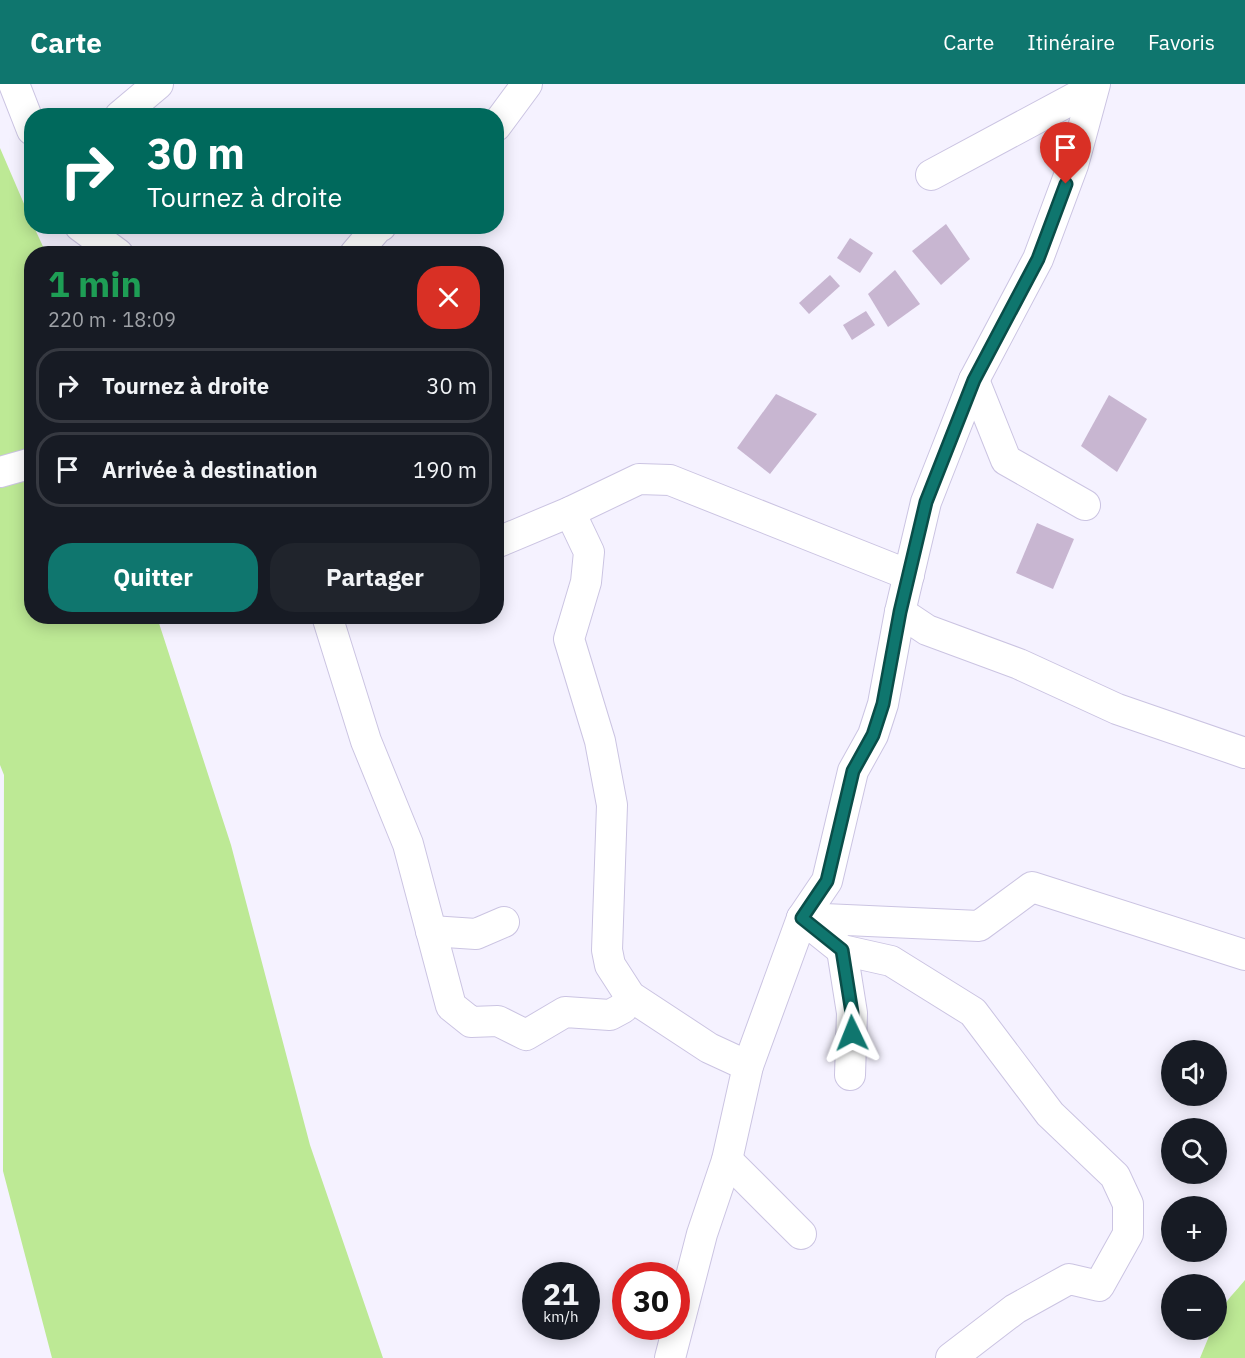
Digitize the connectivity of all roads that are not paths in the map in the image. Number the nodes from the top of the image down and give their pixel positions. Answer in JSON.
{"nodes":[{"id":1,"x":14,"y":84,"type":"edge"},
{"id":2,"x":158,"y":84,"type":"edge"},
{"id":3,"x":527,"y":84,"type":"edge"},
{"id":4,"x":1094,"y":86,"type":"edge"},
{"id":5,"x":130,"y":108,"type":"edge"},
{"id":6,"x":24,"y":110,"type":"edge"},
{"id":7,"x":504,"y":115,"type":"edge"},
{"id":8,"x":931,"y":175,"type":"dead end"},
{"id":9,"x":91,"y":234,"type":"edge"},
{"id":10,"x":372,"y":234,"type":"edge"},
{"id":11,"x":107,"y":246,"type":"edge"},
{"id":12,"x":362,"y":246,"type":"edge"},
{"id":13,"x":974,"y":380,"type":"junction"},
{"id":14,"x":24,"y":465,"type":"edge"},
{"id":15,"x":0,"y":472,"type":"edge"},
{"id":16,"x":1085,"y":505,"type":"dead end"},
{"id":17,"x":570,"y":512,"type":"junction"},
{"id":18,"x":504,"y":540,"type":"edge"},
{"id":19,"x":909,"y":575,"type":"junction"},
{"id":20,"x":900,"y":612,"type":"junction"},
{"id":21,"x":329,"y":624,"type":"edge"},
{"id":22,"x":1245,"y":753,"type":"edge"},
{"id":23,"x":802,"y":918,"type":"junction"},
{"id":24,"x":504,"y":922,"type":"dead end"},
{"id":25,"x":431,"y":931,"type":"junction"},
{"id":26,"x":842,"y":950,"type":"junction"},
{"id":27,"x":1245,"y":954,"type":"edge"},
{"id":28,"x":630,"y":996,"type":"junction"},
{"id":29,"x":748,"y":1066,"type":"junction"},
{"id":30,"x":850,"y":1075,"type":"dead end"},
{"id":31,"x":727,"y":1161,"type":"junction"},
{"id":32,"x":801,"y":1234,"type":"dead end"},
{"id":33,"x":670,"y":1358,"type":"edge"},
{"id":34,"x":951,"y":1358,"type":"edge"}],
"edges":[{"from":1,"to":6,"type":"street"},
{"from":2,"to":5,"type":"street"},
{"from":3,"to":7,"type":"street"},
{"from":4,"to":8,"type":"street"},
{"from":4,"to":13,"type":"street"},
{"from":9,"to":11,"type":"street"},
{"from":10,"to":12,"type":"street"},
{"from":13,"to":16,"type":"street"},
{"from":13,"to":19,"type":"street"},
{"from":14,"to":15,"type":"street"},
{"from":17,"to":18,"type":"street"},
{"from":17,"to":19,"type":"street"},
{"from":17,"to":28,"type":"street"},
{"from":19,"to":20,"type":"street"},
{"from":20,"to":22,"type":"street"},
{"from":20,"to":23,"type":"street"},
{"from":21,"to":25,"type":"street"},
{"from":23,"to":26,"type":"street"},
{"from":23,"to":27,"type":"street"},
{"from":23,"to":29,"type":"street"},
{"from":24,"to":25,"type":"street"},
{"from":25,"to":28,"type":"street"},
{"from":26,"to":30,"type":"street"},
{"from":26,"to":34,"type":"street"},
{"from":28,"to":29,"type":"street"},
{"from":29,"to":31,"type":"street"},
{"from":31,"to":32,"type":"street"},
{"from":31,"to":33,"type":"street"}]}
